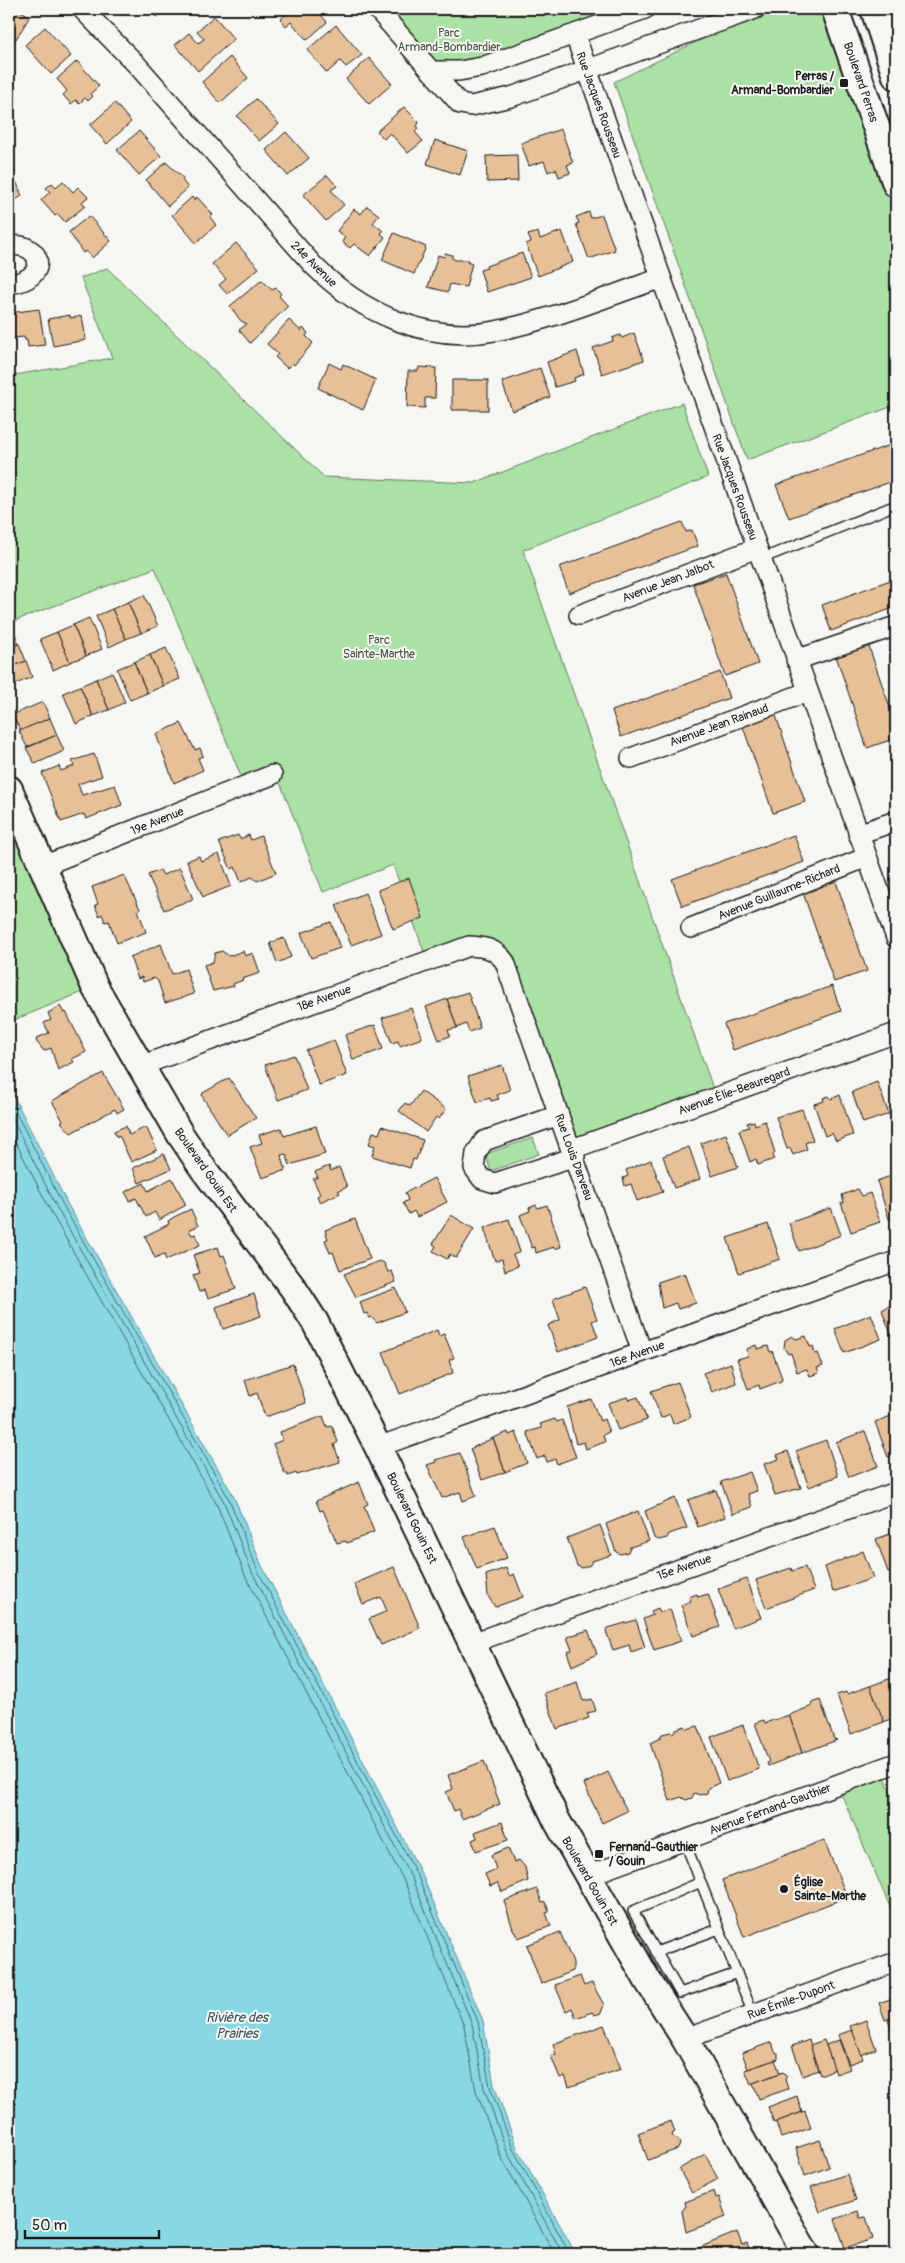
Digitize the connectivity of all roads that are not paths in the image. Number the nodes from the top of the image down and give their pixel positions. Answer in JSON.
{"nodes":[{"id":1,"x":82,"y":9,"type":"edge"},
{"id":2,"x":377,"y":9,"type":"edge"},
{"id":3,"x":645,"y":9,"type":"edge"},
{"id":4,"x":755,"y":9,"type":"edge"},
{"id":5,"x":836,"y":9,"type":"edge"},
{"id":6,"x":874,"y":9,"type":"edge"},
{"id":7,"x":574,"y":35,"type":"junction"},
{"id":8,"x":587,"y":70,"type":"junction"},
{"id":9,"x":433,"y":71,"type":"junction"},
{"id":10,"x":896,"y":76,"type":"edge"},
{"id":11,"x":896,"y":184,"type":"edge"},
{"id":12,"x":9,"y":246,"type":"edge"},
{"id":13,"x":661,"y":278,"type":"junction"},
{"id":14,"x":9,"y":284,"type":"edge"},
{"id":15,"x":896,"y":505,"type":"edge"},
{"id":16,"x":759,"y":553,"type":"junction"},
{"id":17,"x":579,"y":615,"type":"dead end"},
{"id":18,"x":896,"y":626,"type":"edge"},
{"id":19,"x":796,"y":660,"type":"junction"},
{"id":20,"x":807,"y":692,"type":"junction"},
{"id":21,"x":631,"y":758,"type":"dead end"},
{"id":22,"x":272,"y":775,"type":"dead end"},
{"id":23,"x":9,"y":788,"type":"edge"},
{"id":24,"x":896,"y":820,"type":"edge"},
{"id":25,"x":858,"y":834,"type":"junction"},
{"id":26,"x":867,"y":857,"type":"junction"},
{"id":27,"x":43,"y":866,"type":"junction"},
{"id":28,"x":691,"y":928,"type":"dead end"},
{"id":29,"x":896,"y":938,"type":"edge"},
{"id":30,"x":505,"y":962,"type":"joint"},
{"id":31,"x":896,"y":1033,"type":"edge"},
{"id":32,"x":140,"y":1066,"type":"junction"},
{"id":33,"x":559,"y":1115,"type":"junction"},
{"id":34,"x":573,"y":1153,"type":"junction"},
{"id":35,"x":896,"y":1261,"type":"edge"},
{"id":36,"x":642,"y":1352,"type":"junction"},
{"id":37,"x":378,"y":1447,"type":"junction"},
{"id":38,"x":896,"y":1492,"type":"edge"},
{"id":39,"x":472,"y":1643,"type":"junction"},
{"id":40,"x":896,"y":1763,"type":"edge"},
{"id":41,"x":684,"y":1840,"type":"junction"},
{"id":42,"x":587,"y":1876,"type":"junction"},
{"id":43,"x":700,"y":1882,"type":"junction"},
{"id":44,"x":720,"y":1929,"type":"junction"},
{"id":45,"x":656,"y":1952,"type":"junction"},
{"id":46,"x":896,"y":1962,"type":"edge"},
{"id":47,"x":737,"y":1973,"type":"junction"},
{"id":48,"x":753,"y":2014,"type":"junction"},
{"id":49,"x":685,"y":2038,"type":"junction"},
{"id":50,"x":806,"y":2254,"type":"edge"}],
"edges":[{"from":1,"to":13,"type":"street","name":"24e Avenue"},
{"from":2,"to":9,"type":"street"},
{"from":3,"to":7,"type":"street"},
{"from":4,"to":8,"type":"street"},
{"from":5,"to":11,"type":"street","name":"Boulevard Perras"},
{"from":6,"to":10,"type":"street"},
{"from":7,"to":8,"type":"street","name":"Rue Jacques Rousseau"},
{"from":7,"to":9,"type":"street"},
{"from":8,"to":9,"type":"street"},
{"from":8,"to":13,"type":"street","name":"Rue Jacques Rousseau"},
{"from":12,"to":14,"type":"street"},
{"from":13,"to":16,"type":"street","name":"Rue Jacques Rousseau"},
{"from":15,"to":16,"type":"lane"},
{"from":16,"to":17,"type":"street","name":"Avenue Jean Jalbot"},
{"from":16,"to":19,"type":"street","name":"Rue Jacques Rousseau"},
{"from":18,"to":19,"type":"street"},
{"from":19,"to":20,"type":"street","name":"Rue Jacques Rousseau"},
{"from":20,"to":21,"type":"street","name":"Avenue Jean Rainaud"},
{"from":20,"to":25,"type":"street","name":"Rue Jacques Rousseau"},
{"from":22,"to":27,"type":"street","name":"19e Avenue"},
{"from":23,"to":27,"type":"street","name":"Boulevard Gouin Est"},
{"from":24,"to":25,"type":"street"},
{"from":25,"to":26,"type":"street","name":"Rue Jacques Rousseau"},
{"from":26,"to":28,"type":"street","name":"Avenue Guillaume-Richard"},
{"from":26,"to":29,"type":"street","name":"Rue Jacques Rousseau"},
{"from":27,"to":32,"type":"street","name":"Boulevard Gouin Est"},
{"from":30,"to":32,"type":"street","name":"18e Avenue"},
{"from":30,"to":33,"type":"street","name":"Rue Louis Darveau"},
{"from":31,"to":34,"type":"street","name":"Avenue Élie-Beauregard"},
{"from":32,"to":37,"type":"street","name":"Boulevard Gouin Est"},
{"from":33,"to":34,"type":"street","name":"Rue Louis Darveau"},
{"from":33,"to":34,"type":"street","name":"Avenue Élie-Beauregard"},
{"from":34,"to":36,"type":"street","name":"Rue Louis Darveau"},
{"from":35,"to":36,"type":"street","name":"16e Avenue"},
{"from":36,"to":37,"type":"street","name":"16e Avenue"},
{"from":37,"to":39,"type":"street","name":"Boulevard Gouin Est"},
{"from":38,"to":39,"type":"street","name":"15e Avenue"},
{"from":39,"to":42,"type":"street","name":"Boulevard Gouin Est"},
{"from":40,"to":41,"type":"street","name":"Avenue Fernand-Gauthier"},
{"from":41,"to":42,"type":"street","name":"Avenue Fernand-Gauthier"},
{"from":41,"to":43,"type":"lane"},
{"from":42,"to":49,"type":"street","name":"Boulevard Gouin Est"},
{"from":43,"to":44,"type":"lane"},
{"from":43,"to":45,"type":"lane"},
{"from":44,"to":45,"type":"lane"},
{"from":44,"to":47,"type":"lane"},
{"from":45,"to":47,"type":"lane"},
{"from":46,"to":48,"type":"street","name":"Rue Émile-Dupont"},
{"from":47,"to":48,"type":"lane"},
{"from":48,"to":49,"type":"street","name":"Rue Émile-Dupont"},
{"from":49,"to":50,"type":"street","name":"Boulevard Gouin Est"}]}
